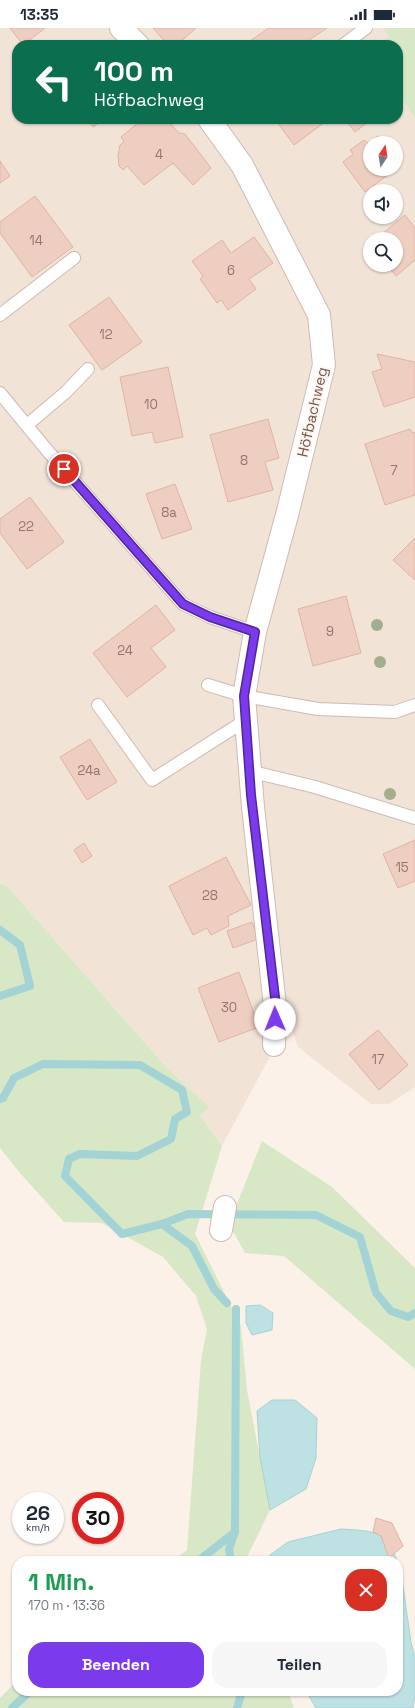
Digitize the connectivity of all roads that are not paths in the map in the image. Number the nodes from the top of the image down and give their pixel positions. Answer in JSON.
{"nodes":[{"id":1,"x":121,"y":28,"type":"edge"},
{"id":2,"x":366,"y":28,"type":"edge"},
{"id":3,"x":133,"y":40,"type":"edge"},
{"id":4,"x":350,"y":40,"type":"edge"},
{"id":5,"x":219,"y":124,"type":"edge"},
{"id":6,"x":74,"y":258,"type":"dead end"},
{"id":7,"x":0,"y":315,"type":"edge"},
{"id":8,"x":88,"y":369,"type":"dead end"},
{"id":9,"x":0,"y":393,"type":"edge"},
{"id":10,"x":27,"y":425,"type":"junction"},
{"id":11,"x":255,"y":632,"type":"junction"},
{"id":12,"x":208,"y":685,"type":"dead end"},
{"id":13,"x":244,"y":696,"type":"junction"},
{"id":14,"x":98,"y":704,"type":"dead end"},
{"id":15,"x":415,"y":705,"type":"edge"},
{"id":16,"x":246,"y":720,"type":"junction"},
{"id":17,"x":249,"y":771,"type":"junction"},
{"id":18,"x":415,"y":818,"type":"edge"},
{"id":19,"x":274,"y":1045,"type":"dead end"},
{"id":20,"x":225,"y":1207,"type":"dead end"},
{"id":21,"x":221,"y":1230,"type":"dead end"}],
"edges":[{"from":1,"to":3,"type":"street"},
{"from":2,"to":4,"type":"lane"},
{"from":5,"to":11,"type":"street","name":"Höfbachweg"},
{"from":6,"to":7,"type":"lane"},
{"from":8,"to":10,"type":"lane"},
{"from":9,"to":10,"type":"lane"},
{"from":10,"to":11,"type":"lane"},
{"from":11,"to":13,"type":"street","name":"Höfbachweg"},
{"from":12,"to":13,"type":"lane"},
{"from":13,"to":15,"type":"lane"},
{"from":13,"to":16,"type":"street","name":"Höfbachweg"},
{"from":14,"to":16,"type":"lane"},
{"from":16,"to":17,"type":"street","name":"Höfbachweg"},
{"from":17,"to":18,"type":"lane"},
{"from":17,"to":19,"type":"street","name":"Höfbachweg"},
{"from":20,"to":21,"type":"street"}]}
